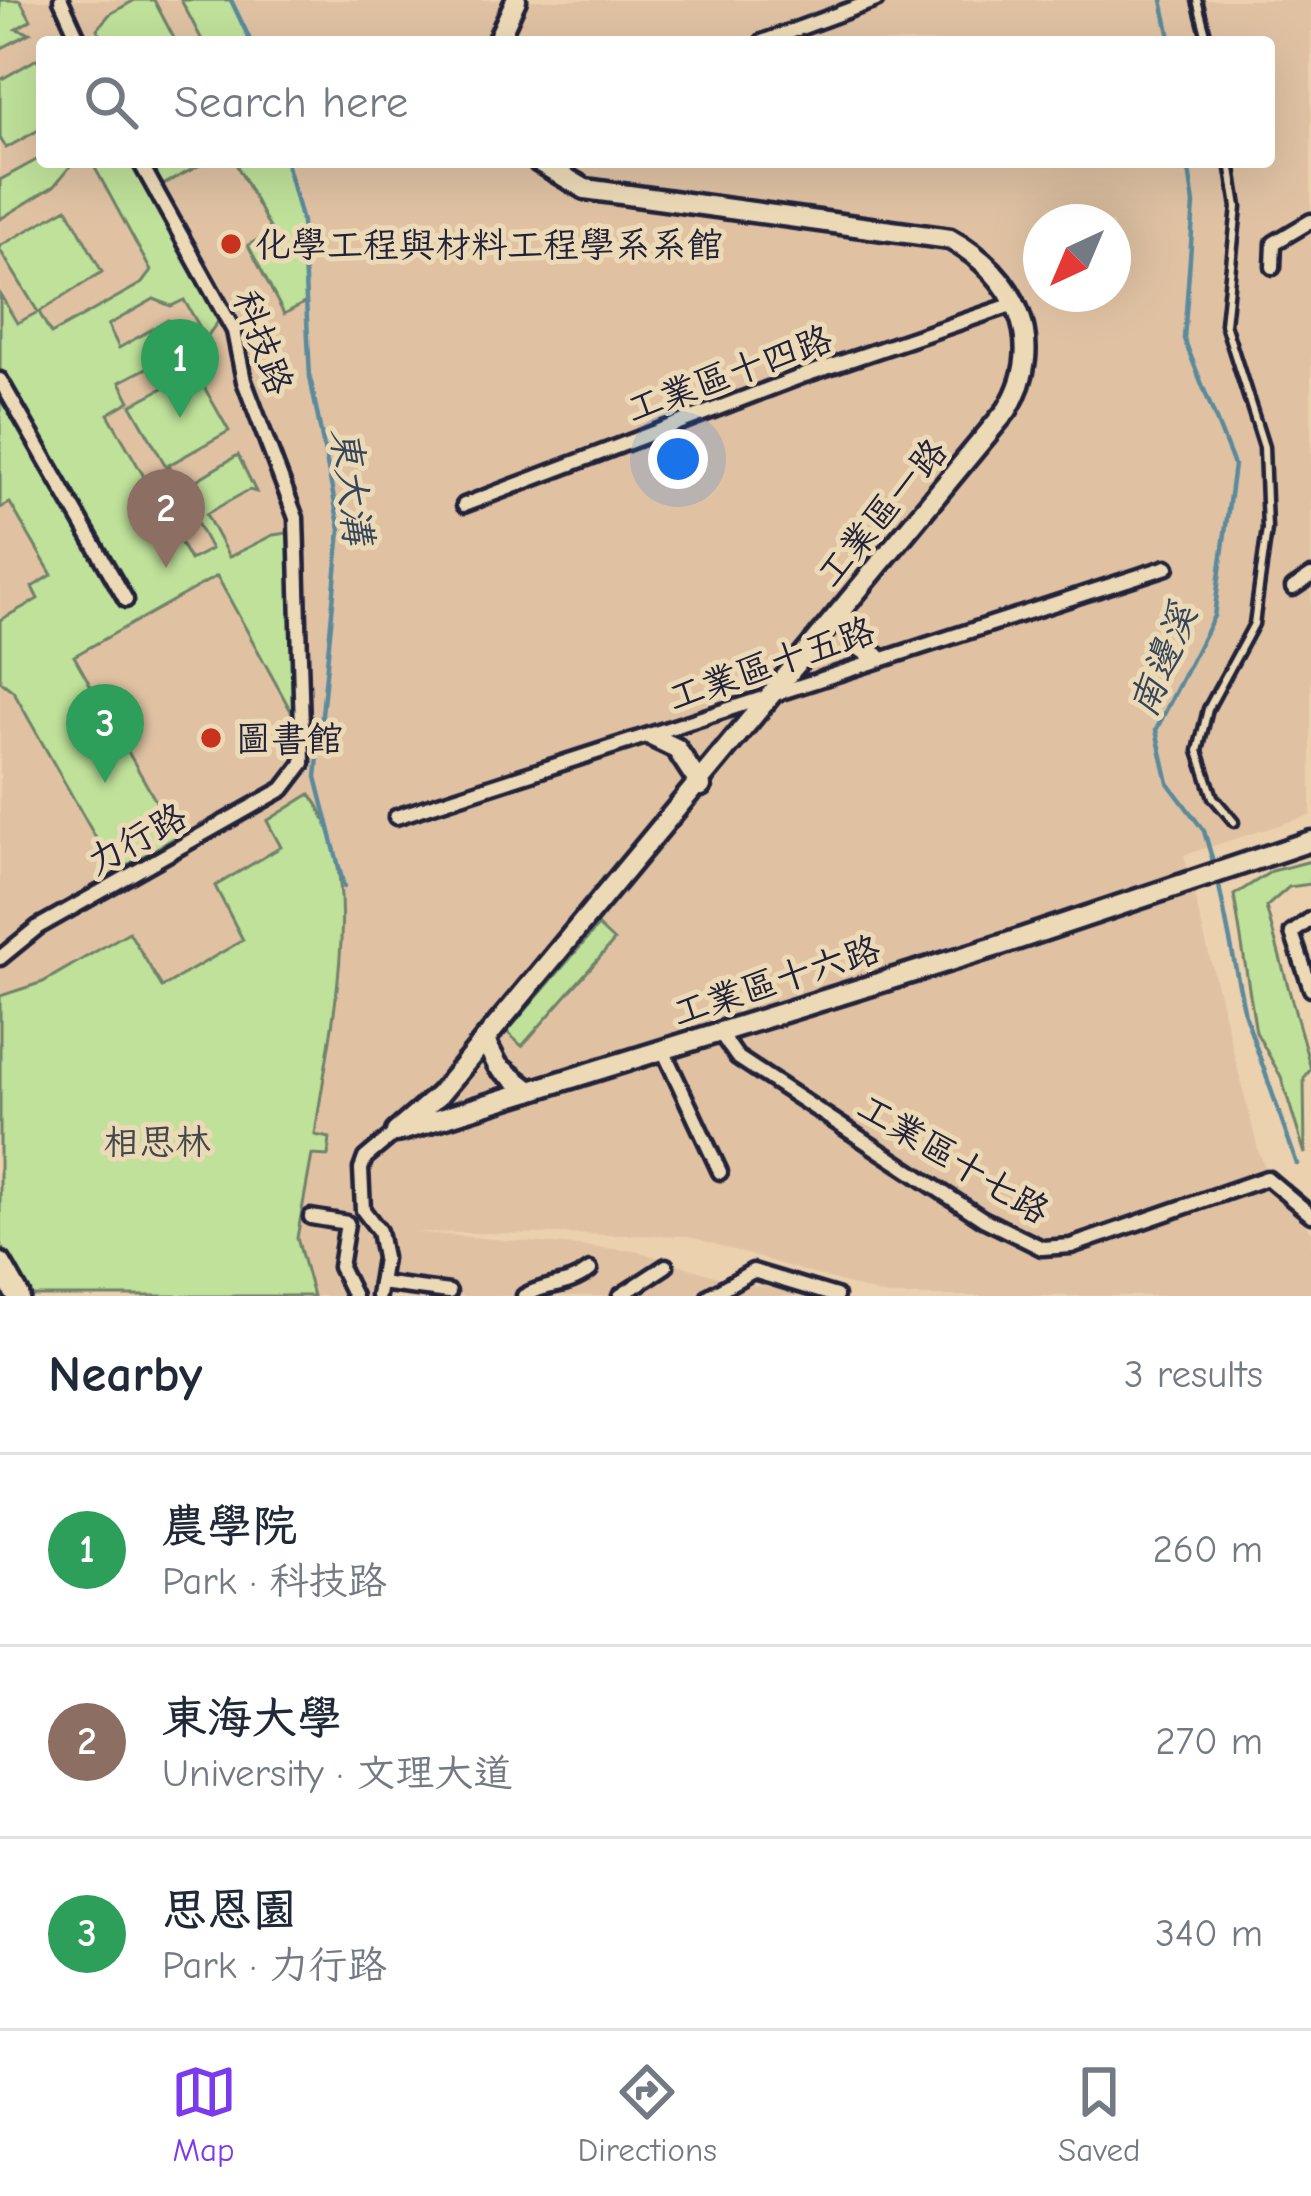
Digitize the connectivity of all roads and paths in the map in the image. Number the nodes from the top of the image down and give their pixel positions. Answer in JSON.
{"nodes":[{"id":1,"x":61,"y":0,"type":"edge"},
{"id":2,"x":516,"y":0,"type":"edge"},
{"id":3,"x":875,"y":0,"type":"edge"},
{"id":4,"x":1197,"y":0,"type":"edge"},
{"id":5,"x":77,"y":36,"type":"edge"},
{"id":6,"x":500,"y":36,"type":"edge"},
{"id":7,"x":778,"y":36,"type":"edge"},
{"id":8,"x":1206,"y":36,"type":"edge"},
{"id":9,"x":143,"y":168,"type":"edge"},
{"id":10,"x":549,"y":168,"type":"edge"},
{"id":11,"x":1231,"y":168,"type":"edge"},
{"id":12,"x":1311,"y":221,"type":"edge"},
{"id":13,"x":1273,"y":267,"type":"dead end"},
{"id":14,"x":1017,"y":303,"type":"junction"},
{"id":15,"x":0,"y":380,"type":"edge"},
{"id":16,"x":464,"y":505,"type":"dead end"},
{"id":17,"x":1167,"y":567,"type":"dead end"},
{"id":18,"x":1311,"y":576,"type":"edge"},
{"id":19,"x":1293,"y":588,"type":"dead end"},
{"id":20,"x":126,"y":600,"type":"dead end"},
{"id":21,"x":841,"y":611,"type":"junction"},
{"id":22,"x":877,"y":657,"type":"junction"},
{"id":23,"x":776,"y":691,"type":"junction"},
{"id":24,"x":653,"y":737,"type":"junction"},
{"id":25,"x":302,"y":770,"type":"joint"},
{"id":26,"x":701,"y":786,"type":"junction"},
{"id":27,"x":395,"y":817,"type":"dead end"},
{"id":28,"x":1234,"y":822,"type":"dead end"},
{"id":29,"x":1311,"y":841,"type":"edge"},
{"id":30,"x":1311,"y":919,"type":"edge"},
{"id":31,"x":0,"y":958,"type":"edge"},
{"id":32,"x":1311,"y":989,"type":"edge"},
{"id":33,"x":718,"y":1030,"type":"junction"},
{"id":34,"x":485,"y":1042,"type":"junction"},
{"id":35,"x":664,"y":1050,"type":"junction"},
{"id":36,"x":530,"y":1091,"type":"junction"},
{"id":37,"x":396,"y":1132,"type":"junction"},
{"id":38,"x":720,"y":1172,"type":"dead end"},
{"id":39,"x":363,"y":1210,"type":"junction"},
{"id":40,"x":1311,"y":1215,"type":"edge"},
{"id":41,"x":311,"y":1217,"type":"dead end"},
{"id":42,"x":347,"y":1223,"type":"junction"},
{"id":43,"x":0,"y":1264,"type":"edge"},
{"id":44,"x":666,"y":1266,"type":"dead end"},
{"id":45,"x":590,"y":1270,"type":"dead end"},
{"id":46,"x":379,"y":1290,"type":"edge"},
{"id":47,"x":449,"y":1292,"type":"dead end"},
{"id":48,"x":813,"y":1293,"type":"edge"},
{"id":49,"x":18,"y":1296,"type":"edge"},
{"id":50,"x":354,"y":1296,"type":"edge"},
{"id":51,"x":524,"y":1296,"type":"edge"},
{"id":52,"x":620,"y":1296,"type":"edge"},
{"id":53,"x":709,"y":1296,"type":"edge"},
{"id":54,"x":836,"y":1296,"type":"edge"}],
"edges":[{"from":1,"to":5,"type":"street"},
{"from":2,"to":6,"type":"street"},
{"from":3,"to":7,"type":"street"},
{"from":4,"to":8,"type":"lane"},
{"from":9,"to":25,"type":"street","name":"科技路"},
{"from":10,"to":14,"type":"street"},
{"from":11,"to":28,"type":"lane"},
{"from":12,"to":13,"type":"street"},
{"from":14,"to":16,"type":"street","name":"工業區十四路"},
{"from":14,"to":21,"type":"street","name":"工業區一路"},
{"from":15,"to":20,"type":"street"},
{"from":17,"to":22,"type":"street","name":"工業區十五路"},
{"from":18,"to":19,"type":"street"},
{"from":21,"to":22,"type":"street"},
{"from":21,"to":23,"type":"street","name":"工業區一路"},
{"from":22,"to":23,"type":"street","name":"工業區十五路"},
{"from":23,"to":24,"type":"street","name":"工業區十五路"},
{"from":23,"to":26,"type":"street","name":"工業區一路"},
{"from":24,"to":26,"type":"street"},
{"from":24,"to":27,"type":"street","name":"工業區十五路"},
{"from":25,"to":31,"type":"street","name":"力行路"},
{"from":26,"to":34,"type":"street","name":"工業區一路"},
{"from":29,"to":33,"type":"street","name":"工業區十六路"},
{"from":30,"to":32,"type":"street"},
{"from":33,"to":35,"type":"street","name":"工業區十六路"},
{"from":33,"to":40,"type":"street","name":"工業區十七路"},
{"from":34,"to":36,"type":"street"},
{"from":34,"to":37,"type":"street","name":"工業區一路"},
{"from":35,"to":36,"type":"street","name":"工業區十六路"},
{"from":35,"to":38,"type":"street"},
{"from":36,"to":37,"type":"street","name":"工業區十六路"},
{"from":37,"to":39,"type":"street"},
{"from":39,"to":42,"type":"street"},
{"from":39,"to":46,"type":"street"},
{"from":41,"to":42,"type":"street"},
{"from":42,"to":50,"type":"street"},
{"from":43,"to":49,"type":"main road"},
{"from":44,"to":52,"type":"street"},
{"from":45,"to":51,"type":"street"},
{"from":46,"to":47,"type":"street"},
{"from":48,"to":53,"type":"street"},
{"from":48,"to":54,"type":"street"}]}
